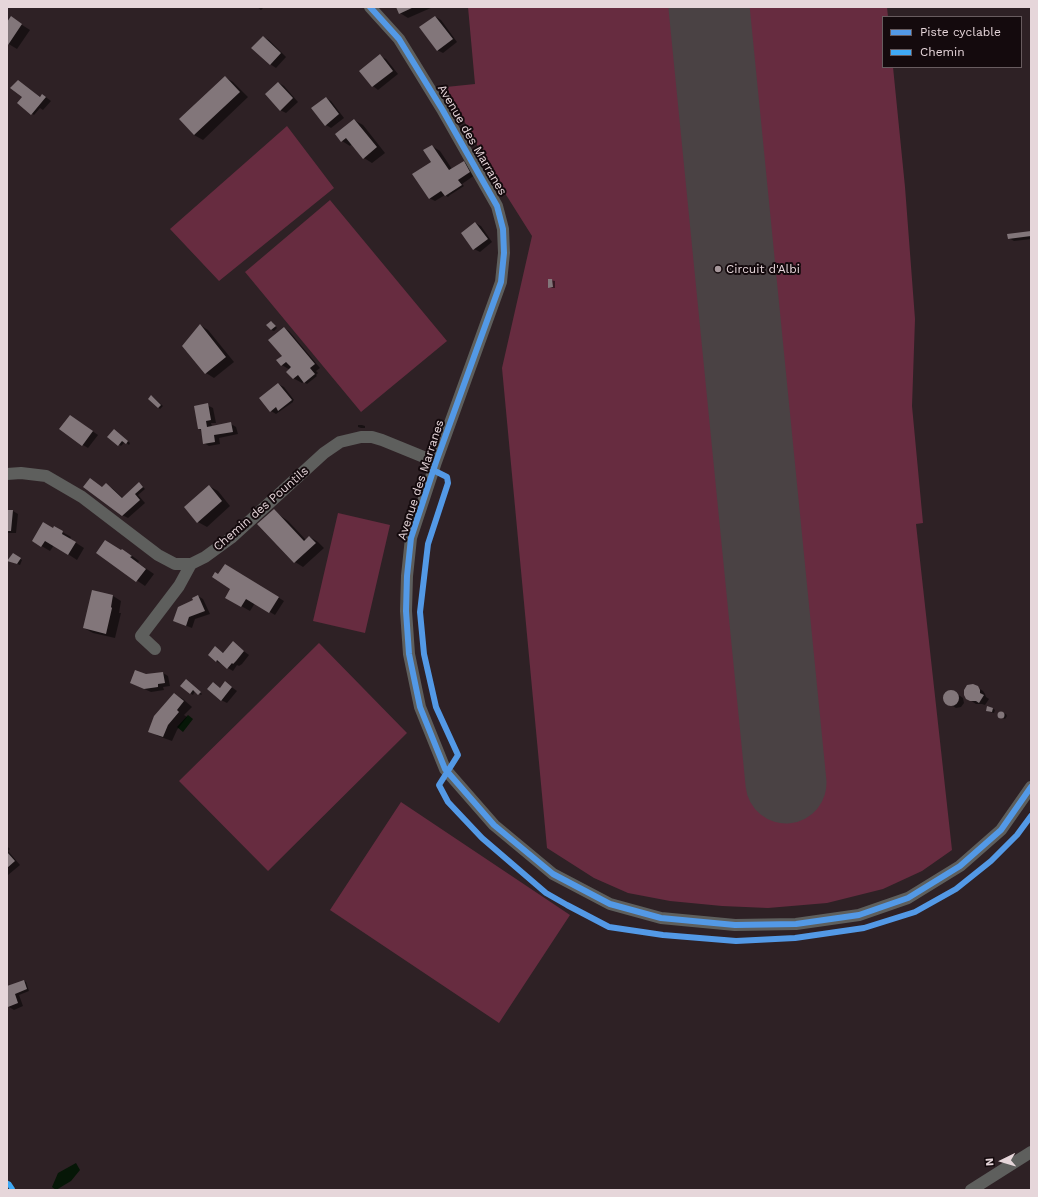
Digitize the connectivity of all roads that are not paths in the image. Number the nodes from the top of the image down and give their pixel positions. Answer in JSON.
{"nodes":[{"id":1,"x":370,"y":7,"type":"edge"},
{"id":2,"x":436,"y":462,"type":"junction"},
{"id":3,"x":7,"y":474,"type":"edge"},
{"id":4,"x":191,"y":564,"type":"junction"},
{"id":5,"x":155,"y":649,"type":"dead end"},
{"id":6,"x":1031,"y":787,"type":"edge"},
{"id":7,"x":1031,"y":1152,"type":"edge"},
{"id":8,"x":971,"y":1190,"type":"edge"}],
"edges":[{"from":1,"to":2,"type":"street","name":"Avenue des Marranes"},
{"from":2,"to":4,"type":"street","name":"Chemin des Pountils"},
{"from":2,"to":6,"type":"street","name":"Avenue des Marranes"},
{"from":3,"to":4,"type":"street"},
{"from":4,"to":5,"type":"street"},
{"from":7,"to":8,"type":"street"}]}
